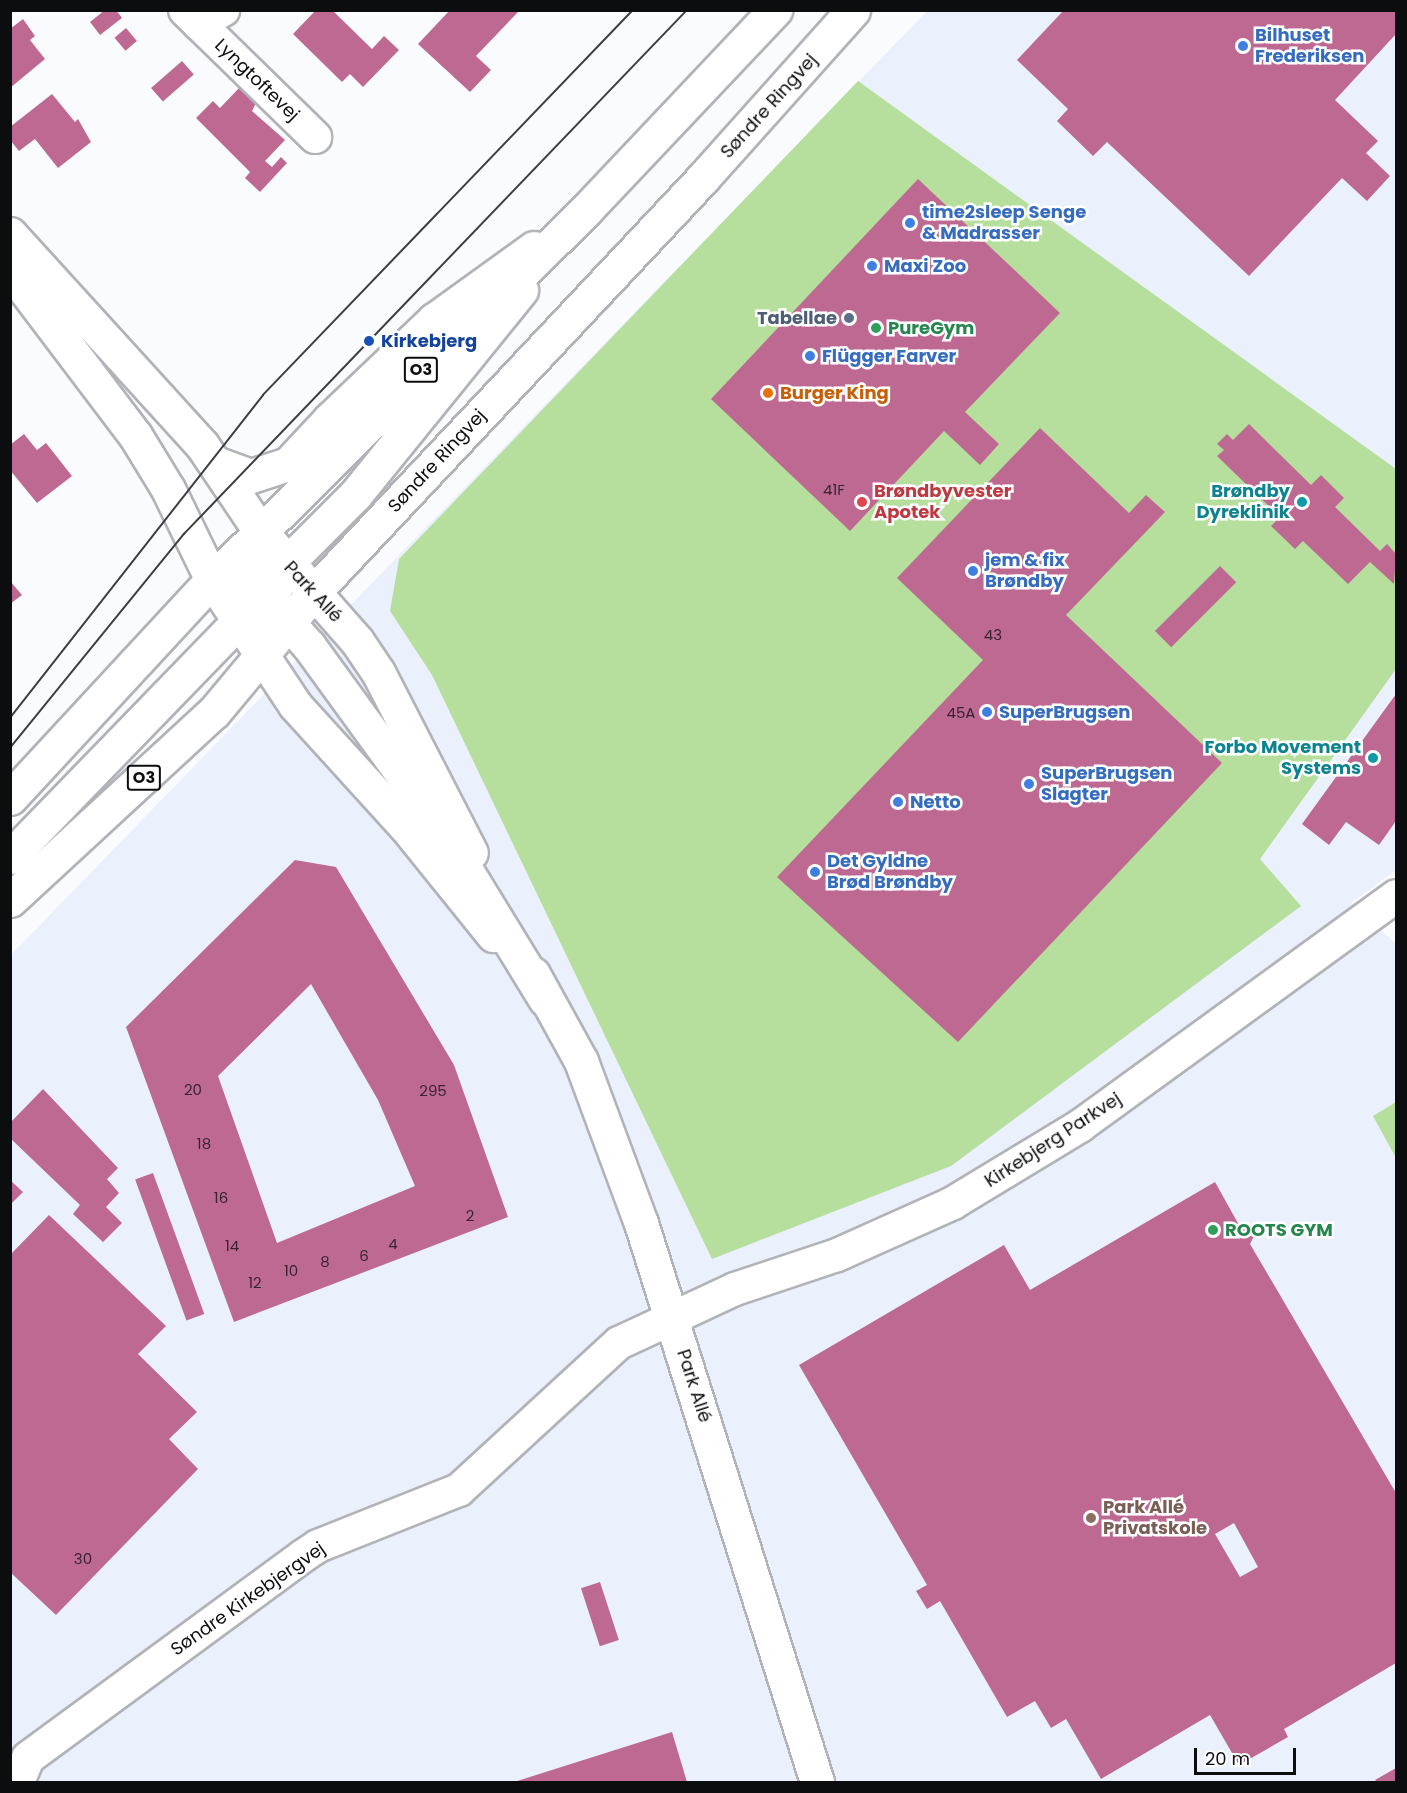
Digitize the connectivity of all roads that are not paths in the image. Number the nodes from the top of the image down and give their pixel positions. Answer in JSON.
{"nodes":[{"id":1,"x":775,"y":10,"type":"edge"},
{"id":2,"x":853,"y":10,"type":"edge"},
{"id":3,"x":202,"y":15,"type":"edge"},
{"id":4,"x":315,"y":137,"type":"dead end"},
{"id":5,"x":585,"y":211,"type":"junction"},
{"id":6,"x":10,"y":234,"type":"edge"},
{"id":7,"x":20,"y":277,"type":"edge"},
{"id":8,"x":215,"y":463,"type":"junction"},
{"id":9,"x":260,"y":531,"type":"junction"},
{"id":10,"x":286,"y":564,"type":"junction"},
{"id":11,"x":212,"y":580,"type":"junction"},
{"id":12,"x":314,"y":592,"type":"junction"},
{"id":13,"x":269,"y":604,"type":"junction"},
{"id":14,"x":237,"y":623,"type":"junction"},
{"id":15,"x":260,"y":655,"type":"junction"},
{"id":16,"x":10,"y":798,"type":"edge"},
{"id":17,"x":10,"y":857,"type":"edge"},
{"id":18,"x":1396,"y":896,"type":"edge"},
{"id":19,"x":10,"y":900,"type":"edge"},
{"id":20,"x":545,"y":999,"type":"junction"},
{"id":21,"x":672,"y":1317,"type":"junction"},
{"id":22,"x":18,"y":1782,"type":"edge"},
{"id":23,"x":817,"y":1782,"type":"edge"}],
"edges":[{"from":1,"to":5,"type":"street","number":"O3"},
{"from":2,"to":12,"type":"street","name":"Søndre Ringvej","number":"O3"},
{"from":3,"to":4,"type":"street","name":"Lyngtoftevej"},
{"from":5,"to":8,"type":"street"},
{"from":5,"to":9,"type":"street","number":"O3"},
{"from":5,"to":10,"type":"street"},
{"from":6,"to":7,"type":"street","name":"Park Allé"},
{"from":7,"to":8,"type":"street","name":"Park Allé"},
{"from":7,"to":11,"type":"street","name":"Park Allé"},
{"from":8,"to":9,"type":"street","name":"Park Allé"},
{"from":9,"to":10,"type":"street","name":"Park Allé"},
{"from":9,"to":11,"type":"street","number":"O3"},
{"from":9,"to":13,"type":"street"},
{"from":10,"to":12,"type":"street","name":"Park Allé"},
{"from":10,"to":13,"type":"street"},
{"from":11,"to":13,"type":"street"},
{"from":11,"to":14,"type":"street","name":"Park Allé"},
{"from":11,"to":16,"type":"street","number":"O3"},
{"from":12,"to":13,"type":"street","name":"Søndre Ringvej","number":"O3"},
{"from":12,"to":20,"type":"street","name":"Park Allé"},
{"from":13,"to":14,"type":"street"},
{"from":13,"to":15,"type":"street","name":"Søndre Ringvej","number":"O3"},
{"from":13,"to":20,"type":"street"},
{"from":14,"to":15,"type":"street","name":"Park Allé"},
{"from":14,"to":17,"type":"street"},
{"from":15,"to":19,"type":"street","name":"Søndre Ringvej","number":"O3"},
{"from":15,"to":20,"type":"street","name":"Park Allé"},
{"from":18,"to":21,"type":"street","name":"Kirkebjerg Parkvej"},
{"from":20,"to":21,"type":"street","name":"Park Allé"},
{"from":21,"to":22,"type":"street","name":"Søndre Kirkebjergvej"},
{"from":21,"to":23,"type":"street","name":"Park Allé"}]}
